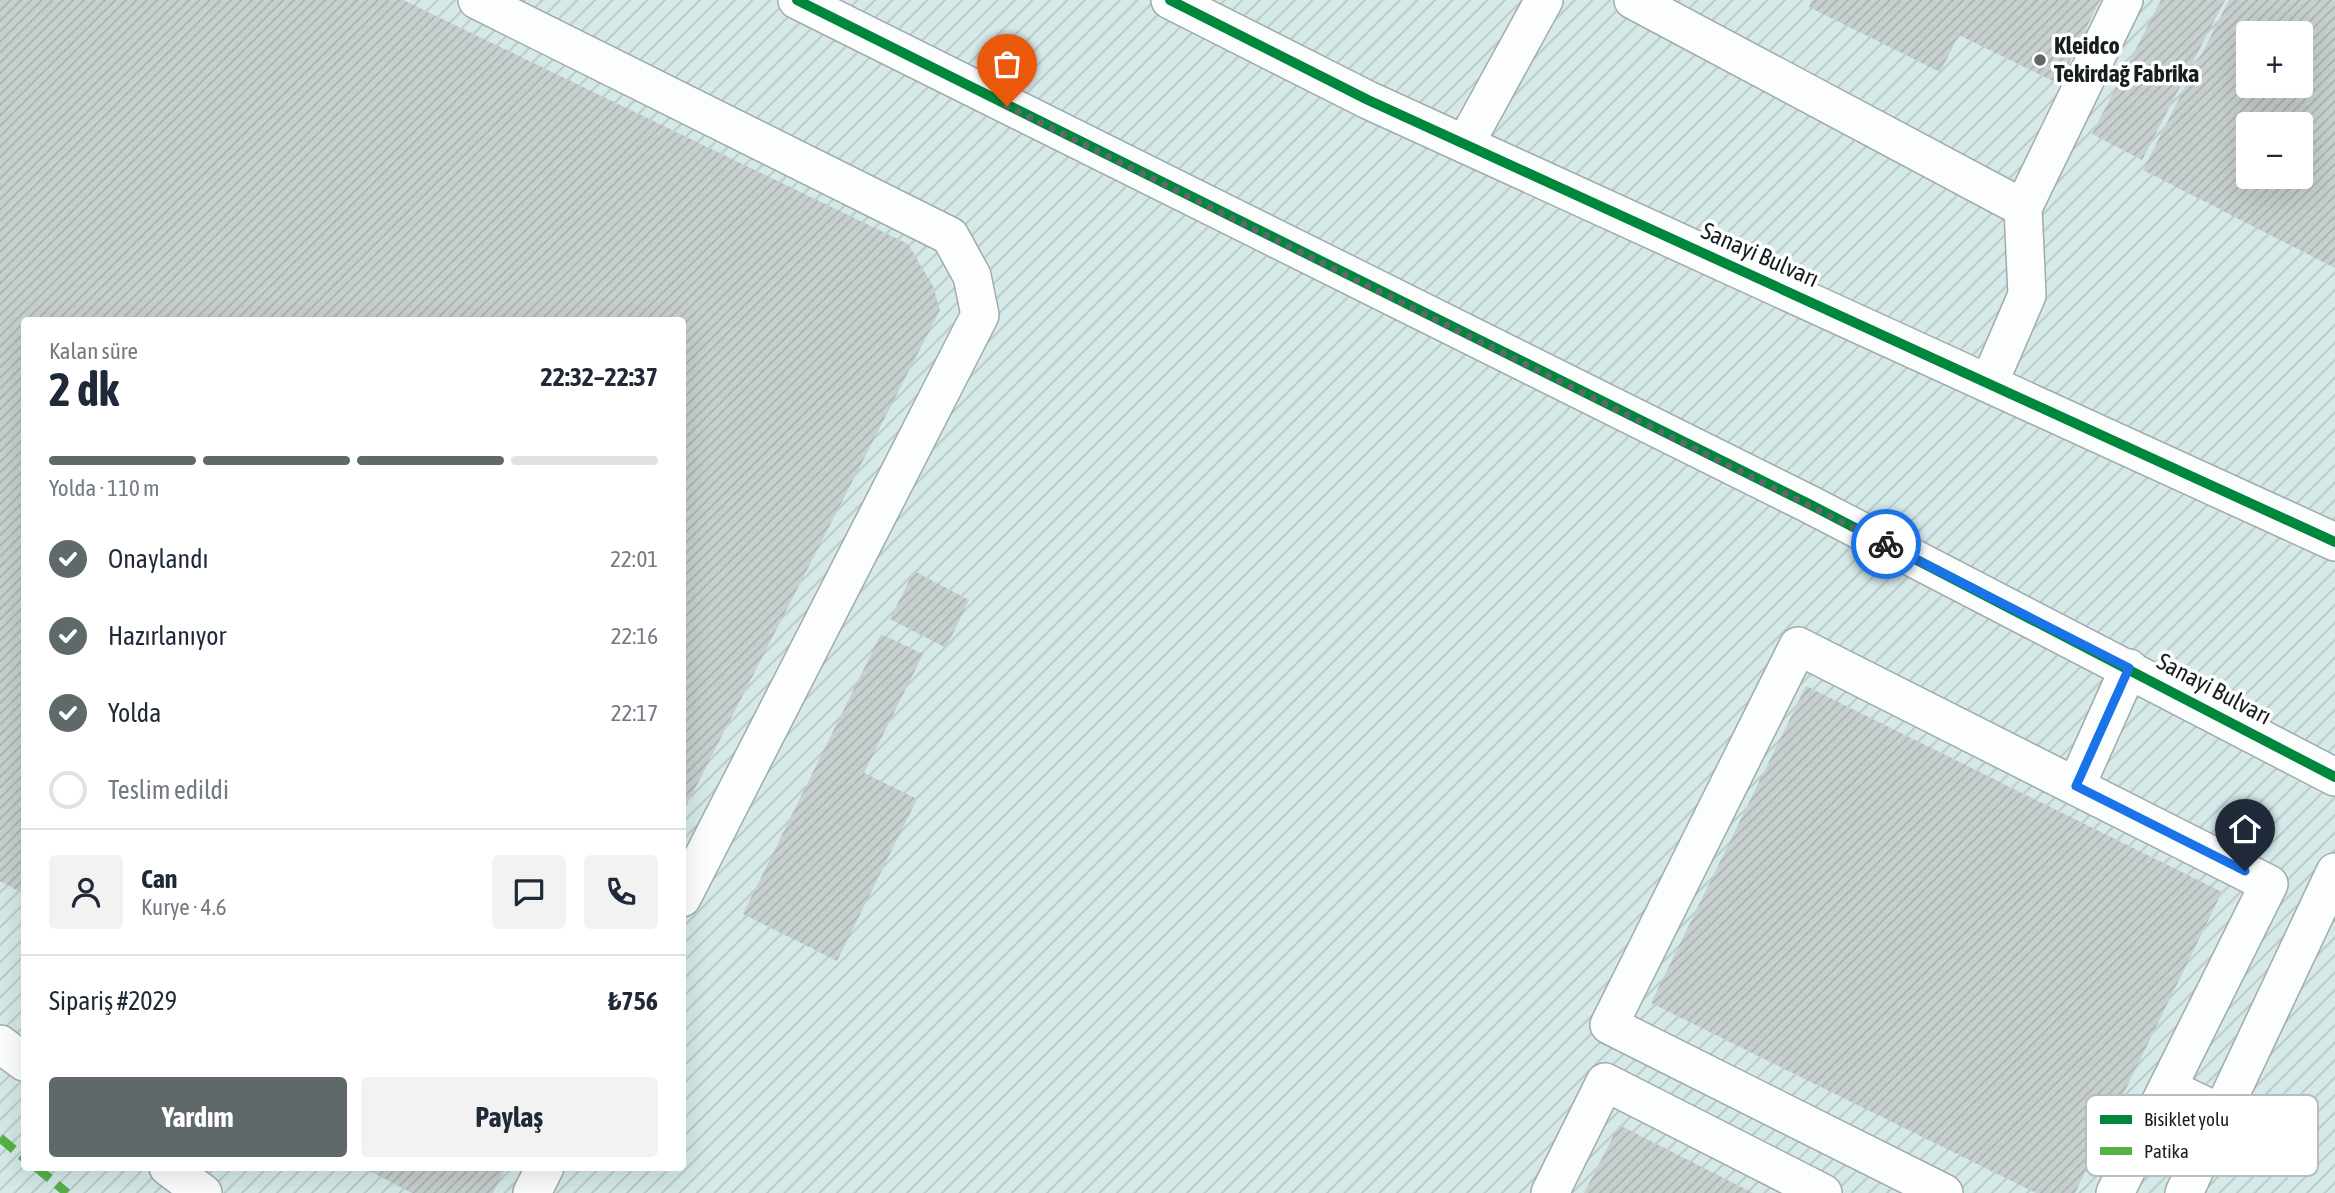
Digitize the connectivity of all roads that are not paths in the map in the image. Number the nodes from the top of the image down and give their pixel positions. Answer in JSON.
{"nodes":[{"id":1,"x":477,"y":0,"type":"edge"},
{"id":2,"x":797,"y":0,"type":"edge"},
{"id":3,"x":1170,"y":0,"type":"edge"},
{"id":4,"x":1544,"y":0,"type":"edge"},
{"id":5,"x":1633,"y":0,"type":"edge"},
{"id":6,"x":2124,"y":0,"type":"edge"},
{"id":7,"x":1465,"y":144,"type":"junction"},
{"id":8,"x":2023,"y":208,"type":"junction"},
{"id":9,"x":1989,"y":383,"type":"junction"},
{"id":10,"x":2335,"y":542,"type":"edge"},
{"id":11,"x":2129,"y":668,"type":"junction"},
{"id":12,"x":2335,"y":777,"type":"edge"},
{"id":13,"x":2076,"y":786,"type":"junction"},
{"id":14,"x":2335,"y":873,"type":"edge"},
{"id":15,"x":686,"y":890,"type":"edge"},
{"id":16,"x":0,"y":1044,"type":"edge"},
{"id":17,"x":21,"y":1060,"type":"edge"},
{"id":18,"x":2168,"y":1088,"type":"junction"},
{"id":19,"x":2164,"y":1095,"type":"edge"},
{"id":20,"x":2183,"y":1095,"type":"edge"},
{"id":21,"x":2232,"y":1095,"type":"edge"},
{"id":22,"x":173,"y":1171,"type":"edge"},
{"id":23,"x":543,"y":1171,"type":"edge"},
{"id":24,"x":2124,"y":1176,"type":"edge"},
{"id":25,"x":2192,"y":1176,"type":"edge"},
{"id":26,"x":203,"y":1193,"type":"edge"},
{"id":27,"x":532,"y":1193,"type":"edge"},
{"id":28,"x":1550,"y":1193,"type":"edge"},
{"id":29,"x":1824,"y":1193,"type":"edge"},
{"id":30,"x":1944,"y":1193,"type":"edge"},
{"id":31,"x":2115,"y":1193,"type":"edge"},
{"id":32,"x":2184,"y":1193,"type":"edge"}],
"edges":[{"from":1,"to":15,"type":"street"},
{"from":2,"to":11,"type":"street","name":"Sanayi Bulvarı"},
{"from":3,"to":7,"type":"street","name":"Sanayi Bulvarı"},
{"from":4,"to":7,"type":"street"},
{"from":5,"to":8,"type":"street"},
{"from":6,"to":8,"type":"street"},
{"from":7,"to":9,"type":"street","name":"Sanayi Bulvarı"},
{"from":8,"to":9,"type":"street"},
{"from":9,"to":10,"type":"street","name":"Sanayi Bulvarı"},
{"from":11,"to":12,"type":"street","name":"Sanayi Bulvarı"},
{"from":11,"to":13,"type":"street"},
{"from":13,"to":18,"type":"street"},
{"from":13,"to":30,"type":"street"},
{"from":14,"to":21,"type":"street"},
{"from":16,"to":17,"type":"street"},
{"from":18,"to":19,"type":"street"},
{"from":18,"to":20,"type":"street"},
{"from":22,"to":26,"type":"street"},
{"from":23,"to":27,"type":"street"},
{"from":24,"to":31,"type":"street"},
{"from":25,"to":32,"type":"street"},
{"from":28,"to":29,"type":"street"}]}
